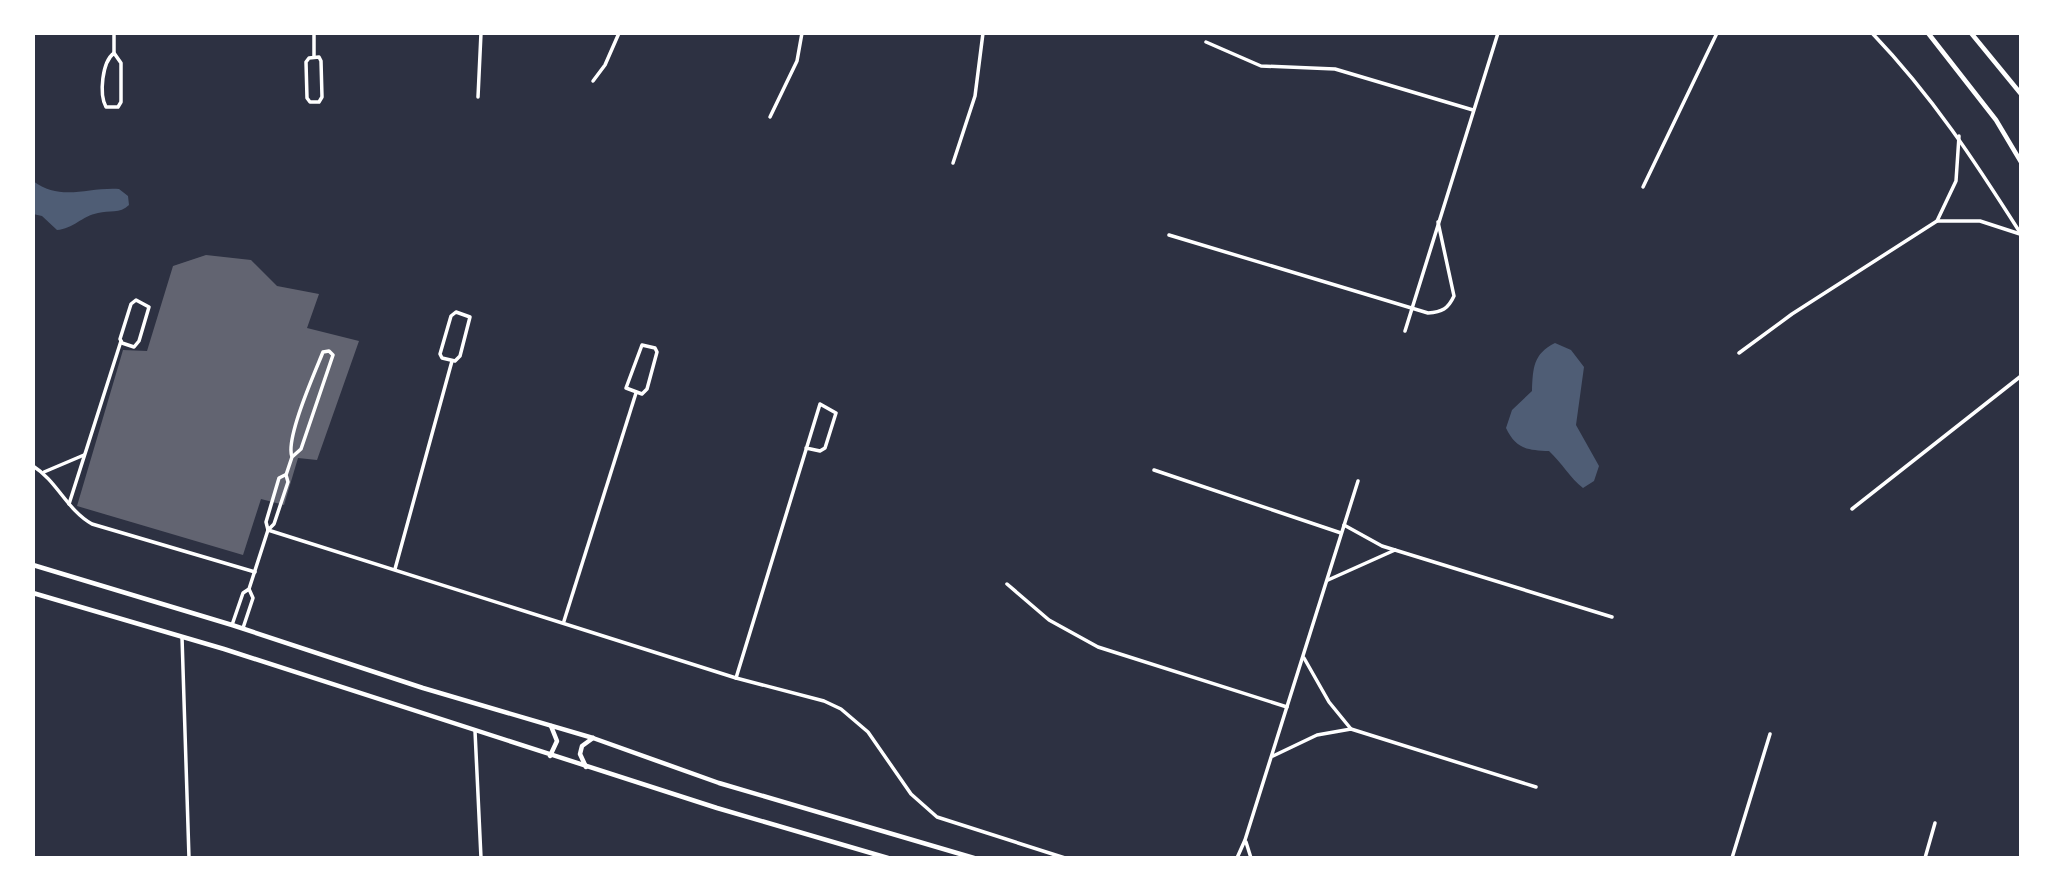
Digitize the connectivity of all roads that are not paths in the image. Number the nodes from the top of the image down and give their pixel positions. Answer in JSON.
{"nodes":[{"id":1,"x":114,"y":33,"type":"edge"},
{"id":2,"x":314,"y":33,"type":"edge"},
{"id":3,"x":481,"y":33,"type":"edge"},
{"id":4,"x":619,"y":33,"type":"edge"},
{"id":5,"x":802,"y":33,"type":"edge"},
{"id":6,"x":983,"y":33,"type":"edge"},
{"id":7,"x":1498,"y":33,"type":"edge"},
{"id":8,"x":1717,"y":33,"type":"edge"},
{"id":9,"x":1872,"y":33,"type":"edge"},
{"id":10,"x":1928,"y":33,"type":"edge"},
{"id":11,"x":1971,"y":33,"type":"edge"},
{"id":12,"x":1206,"y":42,"type":"dead end"},
{"id":13,"x":114,"y":53,"type":"junction"},
{"id":14,"x":314,"y":57,"type":"junction"},
{"id":15,"x":593,"y":81,"type":"dead end"},
{"id":16,"x":2021,"y":94,"type":"edge"},
{"id":17,"x":478,"y":97,"type":"dead end"},
{"id":18,"x":1473,"y":110,"type":"junction"},
{"id":19,"x":770,"y":117,"type":"dead end"},
{"id":20,"x":1959,"y":136,"type":"junction"},
{"id":21,"x":2021,"y":162,"type":"edge"},
{"id":22,"x":953,"y":163,"type":"dead end"},
{"id":23,"x":1643,"y":187,"type":"dead end"},
{"id":24,"x":1937,"y":221,"type":"junction"},
{"id":25,"x":1438,"y":222,"type":"junction"},
{"id":26,"x":2021,"y":234,"type":"edge"},
{"id":27,"x":1169,"y":235,"type":"dead end"},
{"id":28,"x":1412,"y":309,"type":"junction"},
{"id":29,"x":1405,"y":331,"type":"dead end"},
{"id":30,"x":121,"y":341,"type":"junction"},
{"id":31,"x":1739,"y":353,"type":"dead end"},
{"id":32,"x":452,"y":360,"type":"junction"},
{"id":33,"x":2021,"y":376,"type":"edge"},
{"id":34,"x":636,"y":393,"type":"junction"},
{"id":35,"x":307,"y":396,"type":"junction"},
{"id":36,"x":318,"y":400,"type":"junction"},
{"id":37,"x":807,"y":448,"type":"junction"},
{"id":38,"x":84,"y":455,"type":"junction"},
{"id":39,"x":292,"y":457,"type":"junction"},
{"id":40,"x":33,"y":466,"type":"edge"},
{"id":41,"x":1154,"y":470,"type":"dead end"},
{"id":42,"x":43,"y":472,"type":"junction"},
{"id":43,"x":286,"y":475,"type":"junction"},
{"id":44,"x":1358,"y":481,"type":"dead end"},
{"id":45,"x":69,"y":504,"type":"junction"},
{"id":46,"x":1852,"y":509,"type":"dead end"},
{"id":47,"x":1344,"y":525,"type":"junction"},
{"id":48,"x":268,"y":530,"type":"junction"},
{"id":49,"x":1342,"y":533,"type":"junction"},
{"id":50,"x":1396,"y":550,"type":"junction"},
{"id":51,"x":33,"y":565,"type":"edge"},
{"id":52,"x":395,"y":569,"type":"junction"},
{"id":53,"x":255,"y":572,"type":"junction"},
{"id":54,"x":1326,"y":581,"type":"junction"},
{"id":55,"x":1007,"y":584,"type":"dead end"},
{"id":56,"x":249,"y":589,"type":"junction"},
{"id":57,"x":33,"y":593,"type":"edge"},
{"id":58,"x":1612,"y":617,"type":"dead end"},
{"id":59,"x":564,"y":622,"type":"junction"},
{"id":60,"x":232,"y":625,"type":"junction"},
{"id":61,"x":243,"y":628,"type":"junction"},
{"id":62,"x":182,"y":637,"type":"junction"},
{"id":63,"x":1303,"y":656,"type":"junction"},
{"id":64,"x":736,"y":678,"type":"junction"},
{"id":65,"x":1287,"y":707,"type":"junction"},
{"id":66,"x":551,"y":726,"type":"junction"},
{"id":67,"x":1351,"y":729,"type":"junction"},
{"id":68,"x":475,"y":731,"type":"junction"},
{"id":69,"x":1770,"y":734,"type":"dead end"},
{"id":70,"x":593,"y":738,"type":"junction"},
{"id":71,"x":550,"y":756,"type":"junction"},
{"id":72,"x":1271,"y":757,"type":"junction"},
{"id":73,"x":586,"y":767,"type":"junction"},
{"id":74,"x":1536,"y":787,"type":"dead end"},
{"id":75,"x":1935,"y":823,"type":"dead end"},
{"id":76,"x":1245,"y":840,"type":"junction"},
{"id":77,"x":189,"y":858,"type":"edge"},
{"id":78,"x":481,"y":858,"type":"edge"},
{"id":79,"x":888,"y":858,"type":"edge"},
{"id":80,"x":974,"y":858,"type":"edge"},
{"id":81,"x":1065,"y":858,"type":"edge"},
{"id":82,"x":1237,"y":858,"type":"edge"},
{"id":83,"x":1251,"y":858,"type":"edge"},
{"id":84,"x":1732,"y":858,"type":"edge"},
{"id":85,"x":1925,"y":858,"type":"edge"}],
"edges":[{"from":1,"to":13,"type":"street"},
{"from":2,"to":14,"type":"street"},
{"from":3,"to":17,"type":"street"},
{"from":4,"to":15,"type":"street"},
{"from":5,"to":19,"type":"street"},
{"from":6,"to":22,"type":"street"},
{"from":7,"to":18,"type":"street"},
{"from":8,"to":23,"type":"street"},
{"from":9,"to":20,"type":"street"},
{"from":10,"to":21,"type":"main road"},
{"from":11,"to":16,"type":"main road"},
{"from":12,"to":18,"type":"street"},
{"from":13,"to":13,"type":"street"},
{"from":14,"to":14,"type":"street"},
{"from":18,"to":25,"type":"street"},
{"from":20,"to":24,"type":"street"},
{"from":20,"to":26,"type":"street"},
{"from":24,"to":26,"type":"street"},
{"from":24,"to":31,"type":"street"},
{"from":25,"to":28,"type":"street"},
{"from":25,"to":28,"type":"street"},
{"from":27,"to":28,"type":"street"},
{"from":28,"to":29,"type":"street"},
{"from":30,"to":30,"type":"street"},
{"from":30,"to":38,"type":"street"},
{"from":32,"to":32,"type":"street"},
{"from":32,"to":52,"type":"street"},
{"from":33,"to":46,"type":"street"},
{"from":34,"to":34,"type":"street"},
{"from":34,"to":59,"type":"street"},
{"from":35,"to":36,"type":"street"},
{"from":35,"to":36,"type":"street"},
{"from":35,"to":39,"type":"street"},
{"from":36,"to":39,"type":"street"},
{"from":37,"to":37,"type":"street"},
{"from":37,"to":64,"type":"street"},
{"from":38,"to":42,"type":"street"},
{"from":38,"to":45,"type":"street"},
{"from":39,"to":43,"type":"street"},
{"from":40,"to":42,"type":"street"},
{"from":41,"to":49,"type":"street"},
{"from":42,"to":45,"type":"street"},
{"from":43,"to":48,"type":"street"},
{"from":43,"to":48,"type":"street"},
{"from":44,"to":47,"type":"street"},
{"from":45,"to":53,"type":"street"},
{"from":47,"to":49,"type":"street"},
{"from":47,"to":50,"type":"street"},
{"from":48,"to":52,"type":"street"},
{"from":48,"to":53,"type":"street"},
{"from":49,"to":54,"type":"street"},
{"from":50,"to":54,"type":"street"},
{"from":50,"to":58,"type":"street"},
{"from":51,"to":60,"type":"main road"},
{"from":52,"to":59,"type":"street"},
{"from":53,"to":56,"type":"street"},
{"from":54,"to":63,"type":"street"},
{"from":55,"to":65,"type":"street"},
{"from":56,"to":60,"type":"street"},
{"from":56,"to":61,"type":"street"},
{"from":57,"to":62,"type":"main road"},
{"from":59,"to":64,"type":"street"},
{"from":60,"to":61,"type":"main road"},
{"from":61,"to":66,"type":"main road"},
{"from":62,"to":68,"type":"main road"},
{"from":62,"to":77,"type":"street"},
{"from":63,"to":65,"type":"street"},
{"from":63,"to":67,"type":"street"},
{"from":64,"to":81,"type":"street"},
{"from":65,"to":72,"type":"street"},
{"from":66,"to":70,"type":"main road"},
{"from":66,"to":71,"type":"main road"},
{"from":67,"to":72,"type":"street"},
{"from":67,"to":74,"type":"street"},
{"from":68,"to":71,"type":"main road"},
{"from":68,"to":78,"type":"street"},
{"from":69,"to":84,"type":"street"},
{"from":70,"to":73,"type":"main road"},
{"from":70,"to":80,"type":"main road"},
{"from":71,"to":73,"type":"main road"},
{"from":72,"to":76,"type":"street"},
{"from":73,"to":79,"type":"main road"},
{"from":75,"to":85,"type":"street"},
{"from":76,"to":82,"type":"street"},
{"from":76,"to":83,"type":"street"}]}
